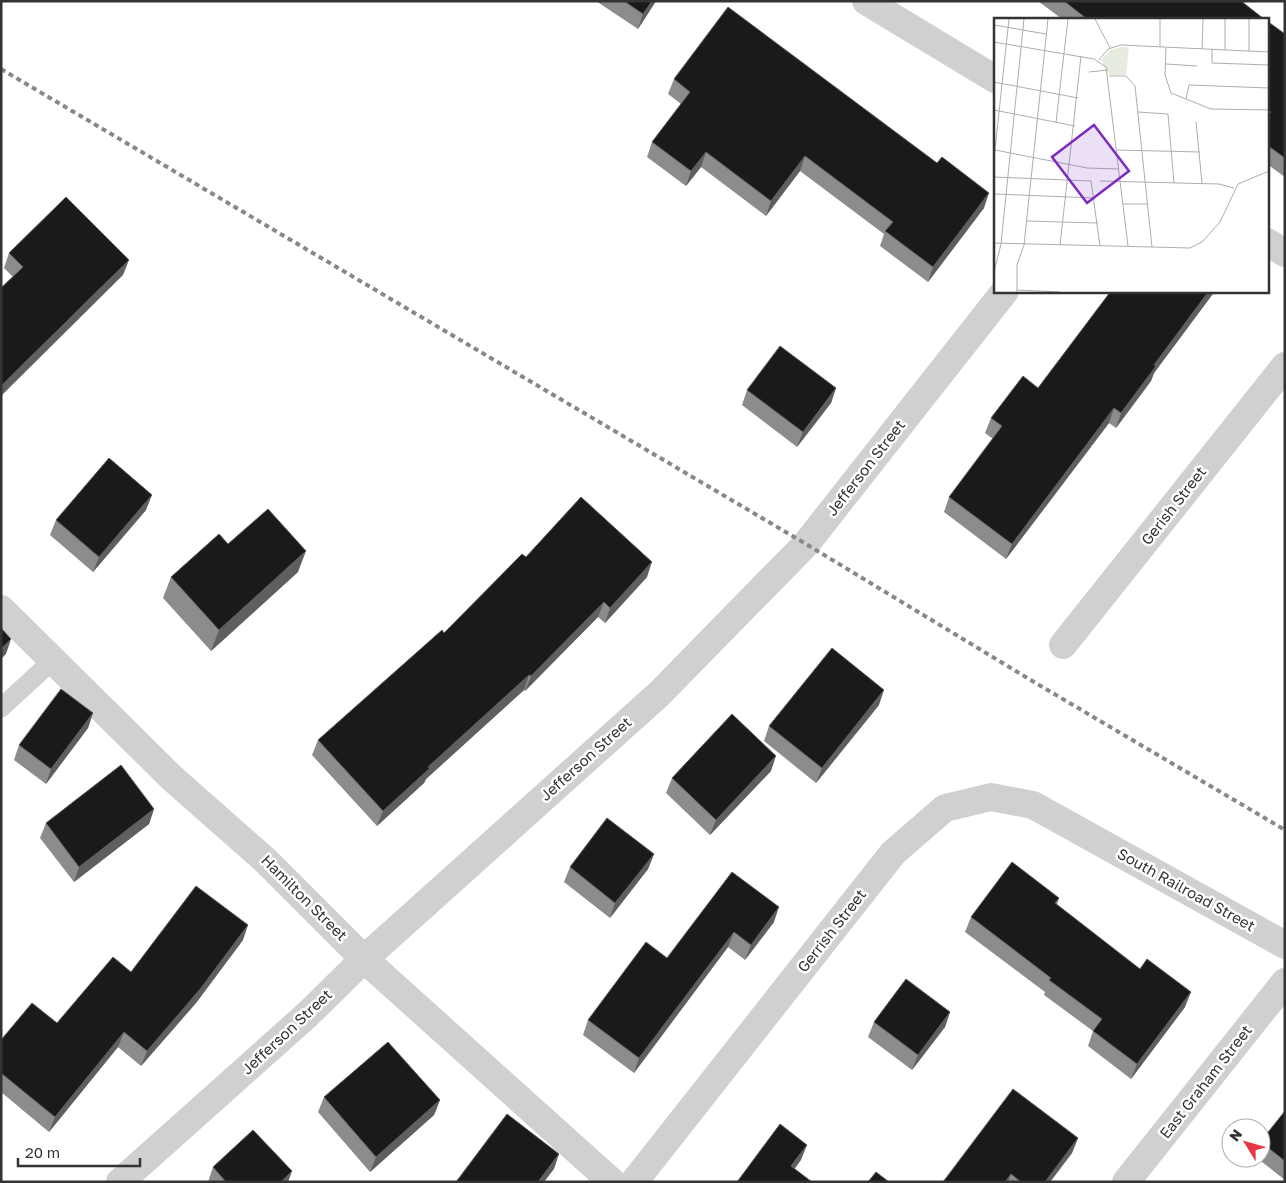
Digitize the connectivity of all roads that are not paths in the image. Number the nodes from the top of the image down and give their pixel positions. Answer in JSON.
{"nodes":[{"id":1,"x":866,"y":1,"type":"edge"},
{"id":2,"x":994,"y":78,"type":"edge"},
{"id":3,"x":1268,"y":243,"type":"edge"},
{"id":4,"x":1285,"y":253,"type":"edge"},
{"id":5,"x":1004,"y":292,"type":"edge"},
{"id":6,"x":1285,"y":366,"type":"edge"},
{"id":7,"x":1,"y":609,"type":"edge"},
{"id":8,"x":1063,"y":645,"type":"dead end"},
{"id":9,"x":53,"y":660,"type":"junction"},
{"id":10,"x":1,"y":708,"type":"edge"},
{"id":11,"x":1088,"y":835,"type":"joint"},
{"id":12,"x":1285,"y":945,"type":"edge"},
{"id":13,"x":364,"y":959,"type":"junction"},
{"id":14,"x":1285,"y":982,"type":"edge"},
{"id":15,"x":120,"y":1182,"type":"edge"},
{"id":16,"x":612,"y":1182,"type":"edge"},
{"id":17,"x":634,"y":1182,"type":"edge"},
{"id":18,"x":1126,"y":1182,"type":"edge"}],
"edges":[{"from":1,"to":2,"type":"street"},
{"from":3,"to":4,"type":"street"},
{"from":5,"to":13,"type":"street","name":"Jefferson Street"},
{"from":6,"to":8,"type":"street","name":"Gerish Street"},
{"from":7,"to":9,"type":"street","name":"Hamilton Street"},
{"from":9,"to":10,"type":"lane"},
{"from":9,"to":13,"type":"street","name":"Hamilton Street"},
{"from":11,"to":12,"type":"street","name":"South Railroad Street"},
{"from":11,"to":17,"type":"street","name":"Gerrish Street"},
{"from":13,"to":15,"type":"street","name":"Jefferson Street"},
{"from":13,"to":16,"type":"street","name":"Hamilton Street"},
{"from":14,"to":18,"type":"street","name":"East Graham Street"}]}
